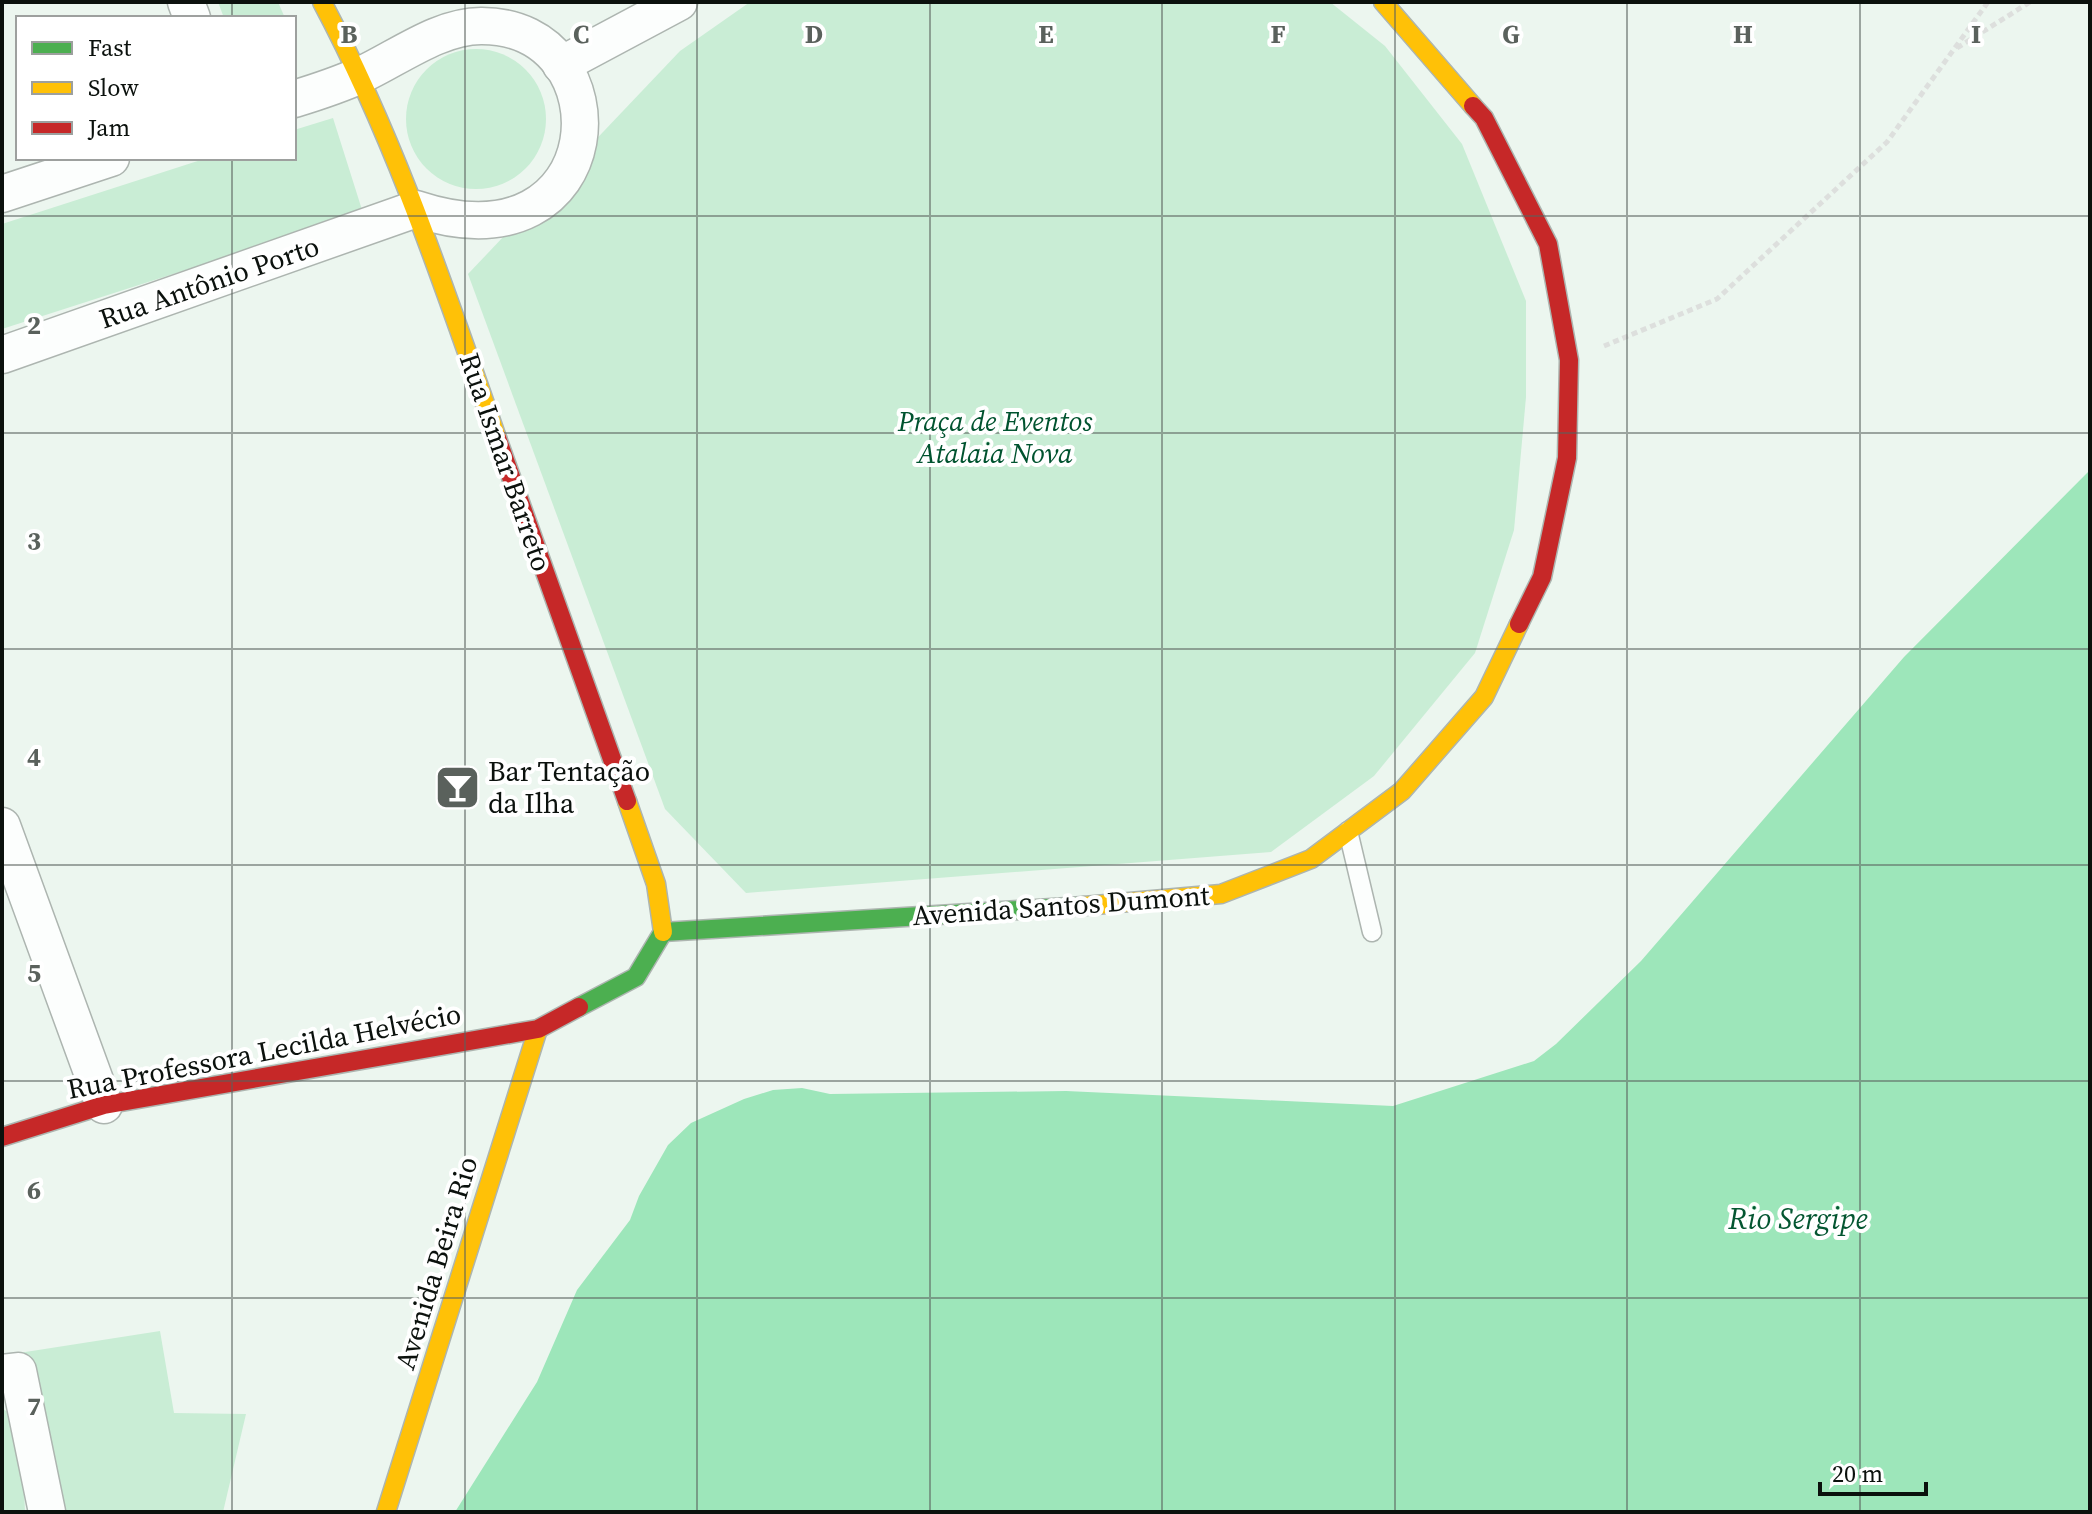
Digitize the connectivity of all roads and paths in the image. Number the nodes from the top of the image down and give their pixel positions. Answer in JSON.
{"nodes":[{"id":1,"x":322,"y":2,"type":"edge"},
{"id":2,"x":679,"y":2,"type":"edge"},
{"id":3,"x":1383,"y":2,"type":"edge"},
{"id":4,"x":1988,"y":2,"type":"edge"},
{"id":5,"x":2030,"y":2,"type":"edge"},
{"id":6,"x":1953,"y":50,"type":"junction"},
{"id":7,"x":561,"y":65,"type":"junction"},
{"id":8,"x":361,"y":75,"type":"junction"},
{"id":9,"x":296,"y":98,"type":"edge"},
{"id":10,"x":105,"y":160,"type":"edge"},
{"id":11,"x":2,"y":194,"type":"edge"},
{"id":12,"x":416,"y":209,"type":"junction"},
{"id":13,"x":2,"y":355,"type":"edge"},
{"id":14,"x":1569,"y":360,"type":"junction"},
{"id":15,"x":2,"y":826,"type":"edge"},
{"id":16,"x":1348,"y":831,"type":"junction"},
{"id":17,"x":663,"y":932,"type":"junction"},
{"id":18,"x":1372,"y":932,"type":"dead end"},
{"id":19,"x":538,"y":1029,"type":"junction"},
{"id":20,"x":104,"y":1105,"type":"junction"},
{"id":21,"x":2,"y":1137,"type":"edge"},
{"id":22,"x":2,"y":1373,"type":"edge"},
{"id":23,"x":47,"y":1512,"type":"edge"},
{"id":24,"x":386,"y":1512,"type":"edge"}],
"edges":[{"from":1,"to":8,"type":"street","name":"Rua Ismar Barreto"},
{"from":2,"to":7,"type":"street"},
{"from":3,"to":14,"type":"street","name":"Avenida Santos Dumont"},
{"from":4,"to":6,"type":"path"},
{"from":5,"to":6,"type":"path"},
{"from":6,"to":14,"type":"path"},
{"from":7,"to":8,"type":"street"},
{"from":7,"to":12,"type":"street"},
{"from":8,"to":9,"type":"street"},
{"from":8,"to":12,"type":"street","name":"Rua Ismar Barreto"},
{"from":10,"to":11,"type":"street"},
{"from":12,"to":13,"type":"street","name":"Rua Antônio Porto"},
{"from":12,"to":17,"type":"street","name":"Rua Ismar Barreto"},
{"from":14,"to":16,"type":"street","name":"Avenida Santos Dumont"},
{"from":15,"to":20,"type":"street"},
{"from":16,"to":17,"type":"street","name":"Avenida Santos Dumont"},
{"from":16,"to":18,"type":"lane"},
{"from":17,"to":19,"type":"street","name":"Rua Professora Lecilda Helvécio"},
{"from":19,"to":20,"type":"street","name":"Rua Professora Lecilda Helvécio"},
{"from":19,"to":24,"type":"street","name":"Avenida Beira Rio"},
{"from":20,"to":21,"type":"street","name":"Rua Professora Lecilda Helvécio"},
{"from":22,"to":23,"type":"street"}]}
